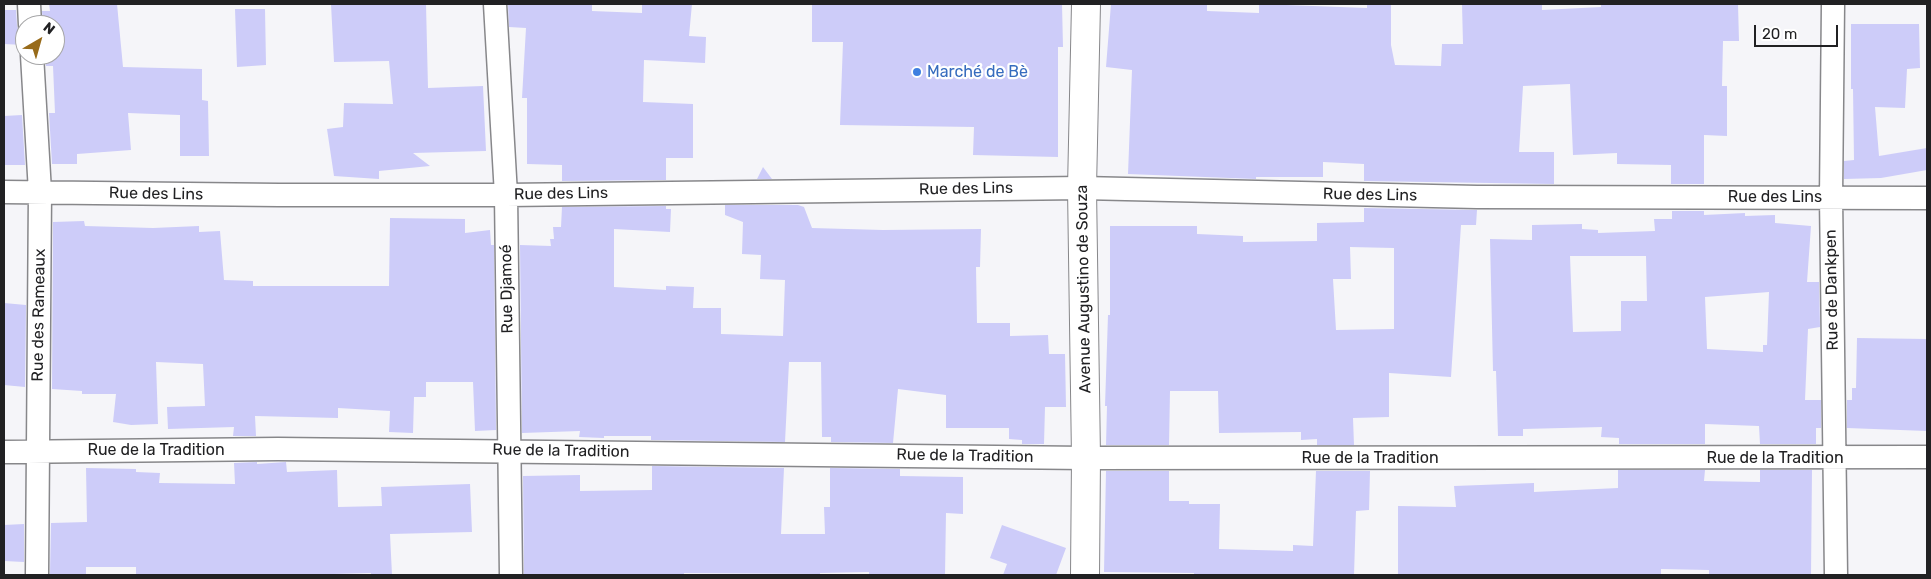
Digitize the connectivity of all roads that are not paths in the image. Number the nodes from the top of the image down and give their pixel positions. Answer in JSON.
{"nodes":[{"id":1,"x":494,"y":4,"type":"edge"},
{"id":2,"x":1086,"y":4,"type":"edge"},
{"id":3,"x":1833,"y":4,"type":"edge"},
{"id":4,"x":33,"y":65,"type":"edge"},
{"id":5,"x":1082,"y":188,"type":"junction"},
{"id":6,"x":4,"y":192,"type":"edge"},
{"id":7,"x":40,"y":192,"type":"junction"},
{"id":8,"x":506,"y":195,"type":"junction"},
{"id":9,"x":1831,"y":197,"type":"junction"},
{"id":10,"x":1927,"y":198,"type":"edge"},
{"id":11,"x":509,"y":451,"type":"junction"},
{"id":12,"x":4,"y":452,"type":"edge"},
{"id":13,"x":37,"y":452,"type":"junction"},
{"id":14,"x":1927,"y":457,"type":"edge"},
{"id":15,"x":1086,"y":458,"type":"junction"},
{"id":16,"x":1833,"y":458,"type":"junction"},
{"id":17,"x":36,"y":575,"type":"edge"},
{"id":18,"x":511,"y":575,"type":"edge"},
{"id":19,"x":1085,"y":575,"type":"edge"},
{"id":20,"x":1836,"y":575,"type":"edge"}],
"edges":[{"from":1,"to":8,"type":"street","name":"Rue Djamoé"},
{"from":2,"to":5,"type":"main road","name":"Avenue Augustino de Souza"},
{"from":3,"to":9,"type":"street","name":"Rue de Dankpen"},
{"from":4,"to":7,"type":"street","name":"Rue des Rameaux"},
{"from":5,"to":8,"type":"street","name":"Rue des Lins"},
{"from":5,"to":9,"type":"street","name":"Rue des Lins"},
{"from":5,"to":15,"type":"main road","name":"Avenue Augustino de Souza"},
{"from":6,"to":7,"type":"street","name":"Rue des Lins"},
{"from":7,"to":8,"type":"street","name":"Rue des Lins"},
{"from":7,"to":13,"type":"street","name":"Rue des Rameaux"},
{"from":8,"to":11,"type":"street","name":"Rue Djamoé"},
{"from":9,"to":10,"type":"street","name":"Rue des Lins"},
{"from":9,"to":16,"type":"street","name":"Rue de Dankpen"},
{"from":11,"to":13,"type":"street","name":"Rue de la Tradition"},
{"from":11,"to":15,"type":"street","name":"Rue de la Tradition"},
{"from":11,"to":18,"type":"street","name":"Rue Djamoé"},
{"from":12,"to":13,"type":"street","name":"Rue de la Tradition"},
{"from":13,"to":17,"type":"street","name":"Rue des Rameaux"},
{"from":14,"to":16,"type":"street","name":"Rue de la Tradition"},
{"from":15,"to":16,"type":"street","name":"Rue de la Tradition"},
{"from":15,"to":19,"type":"main road","name":"Avenue Augustino de Souza"},
{"from":16,"to":20,"type":"street","name":"Rue de Dankpen"}]}
